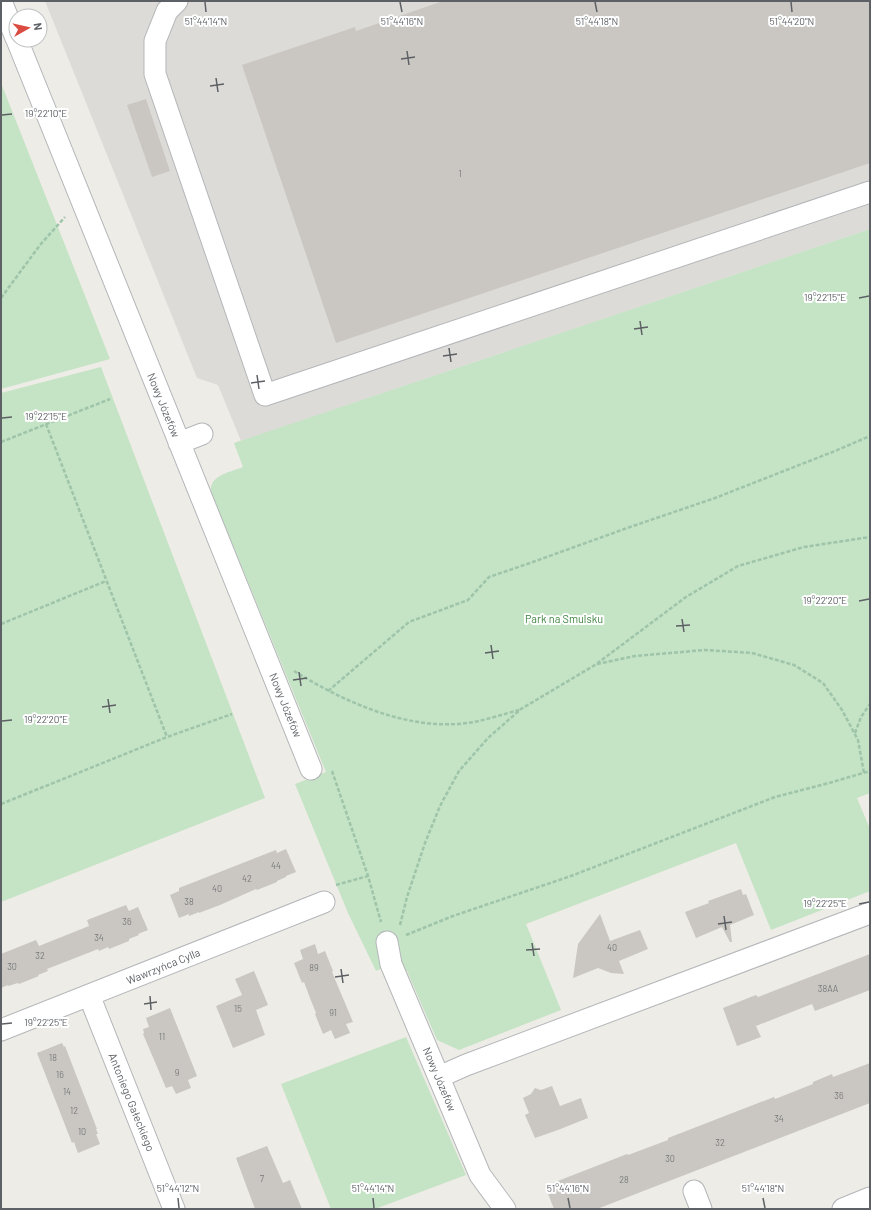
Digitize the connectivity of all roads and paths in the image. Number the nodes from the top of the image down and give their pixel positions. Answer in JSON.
{"nodes":[{"id":1,"x":1,"y":1,"type":"edge"},
{"id":2,"x":177,"y":1,"type":"edge"},
{"id":3,"x":8,"y":19,"type":"edge"},
{"id":4,"x":20,"y":48,"type":"edge"},
{"id":5,"x":870,"y":192,"type":"edge"},
{"id":6,"x":65,"y":216,"type":"dead end"},
{"id":7,"x":1,"y":298,"type":"edge"},
{"id":8,"x":110,"y":399,"type":"dead end"},
{"id":9,"x":46,"y":424,"type":"junction"},
{"id":10,"x":202,"y":434,"type":"dead end"},
{"id":11,"x":870,"y":436,"type":"edge"},
{"id":12,"x":1,"y":442,"type":"edge"},
{"id":13,"x":179,"y":443,"type":"junction"},
{"id":14,"x":870,"y":537,"type":"edge"},
{"id":15,"x":106,"y":581,"type":"junction"},
{"id":16,"x":1,"y":624,"type":"edge"},
{"id":17,"x":595,"y":665,"type":"junction"},
{"id":18,"x":292,"y":670,"type":"dead end"},
{"id":19,"x":328,"y":691,"type":"junction"},
{"id":20,"x":870,"y":704,"type":"edge"},
{"id":21,"x":521,"y":709,"type":"junction"},
{"id":22,"x":232,"y":714,"type":"dead end"},
{"id":23,"x":855,"y":734,"type":"junction"},
{"id":24,"x":167,"y":737,"type":"junction"},
{"id":25,"x":308,"y":762,"type":"joint"},
{"id":26,"x":870,"y":771,"type":"edge"},
{"id":27,"x":864,"y":773,"type":"junction"},
{"id":28,"x":1,"y":804,"type":"edge"},
{"id":29,"x":368,"y":876,"type":"junction"},
{"id":30,"x":324,"y":902,"type":"joint"},
{"id":31,"x":870,"y":912,"type":"edge"},
{"id":32,"x":396,"y":937,"type":"junction"},
{"id":33,"x":89,"y":995,"type":"junction"},
{"id":34,"x":1,"y":1030,"type":"edge"},
{"id":35,"x":439,"y":1077,"type":"junction"},
{"id":36,"x":870,"y":1198,"type":"edge"},
{"id":37,"x":174,"y":1209,"type":"edge"},
{"id":38,"x":505,"y":1209,"type":"edge"},
{"id":39,"x":842,"y":1209,"type":"edge"}],
"edges":[{"from":1,"to":3,"type":"street","name":"Nowy Józefów"},
{"from":2,"to":5,"type":"street"},
{"from":4,"to":13,"type":"street","name":"Nowy Józefów"},
{"from":6,"to":7,"type":"path"},
{"from":8,"to":9,"type":"path"},
{"from":9,"to":12,"type":"path"},
{"from":9,"to":15,"type":"path"},
{"from":10,"to":13,"type":"street"},
{"from":11,"to":19,"type":"path"},
{"from":13,"to":25,"type":"street","name":"Nowy Józefów"},
{"from":14,"to":17,"type":"path"},
{"from":15,"to":16,"type":"path"},
{"from":15,"to":24,"type":"path"},
{"from":17,"to":21,"type":"path"},
{"from":17,"to":23,"type":"path"},
{"from":18,"to":19,"type":"path"},
{"from":19,"to":21,"type":"path"},
{"from":20,"to":23,"type":"path"},
{"from":21,"to":32,"type":"path"},
{"from":22,"to":24,"type":"path"},
{"from":23,"to":27,"type":"path"},
{"from":24,"to":28,"type":"path"},
{"from":25,"to":29,"type":"path"},
{"from":26,"to":27,"type":"path"},
{"from":27,"to":32,"type":"path"},
{"from":29,"to":30,"type":"path"},
{"from":29,"to":32,"type":"path"},
{"from":30,"to":33,"type":"street","name":"Wawrzyńca Cylla"},
{"from":31,"to":35,"type":"street"},
{"from":32,"to":35,"type":"street","name":"Nowy Józefów"},
{"from":33,"to":34,"type":"street","name":"Wawrzyńca Cylla"},
{"from":33,"to":37,"type":"street","name":"Antoniego Gałeckiego"},
{"from":35,"to":38,"type":"street","name":"Nowy Józefów"},
{"from":36,"to":39,"type":"street"}]}
